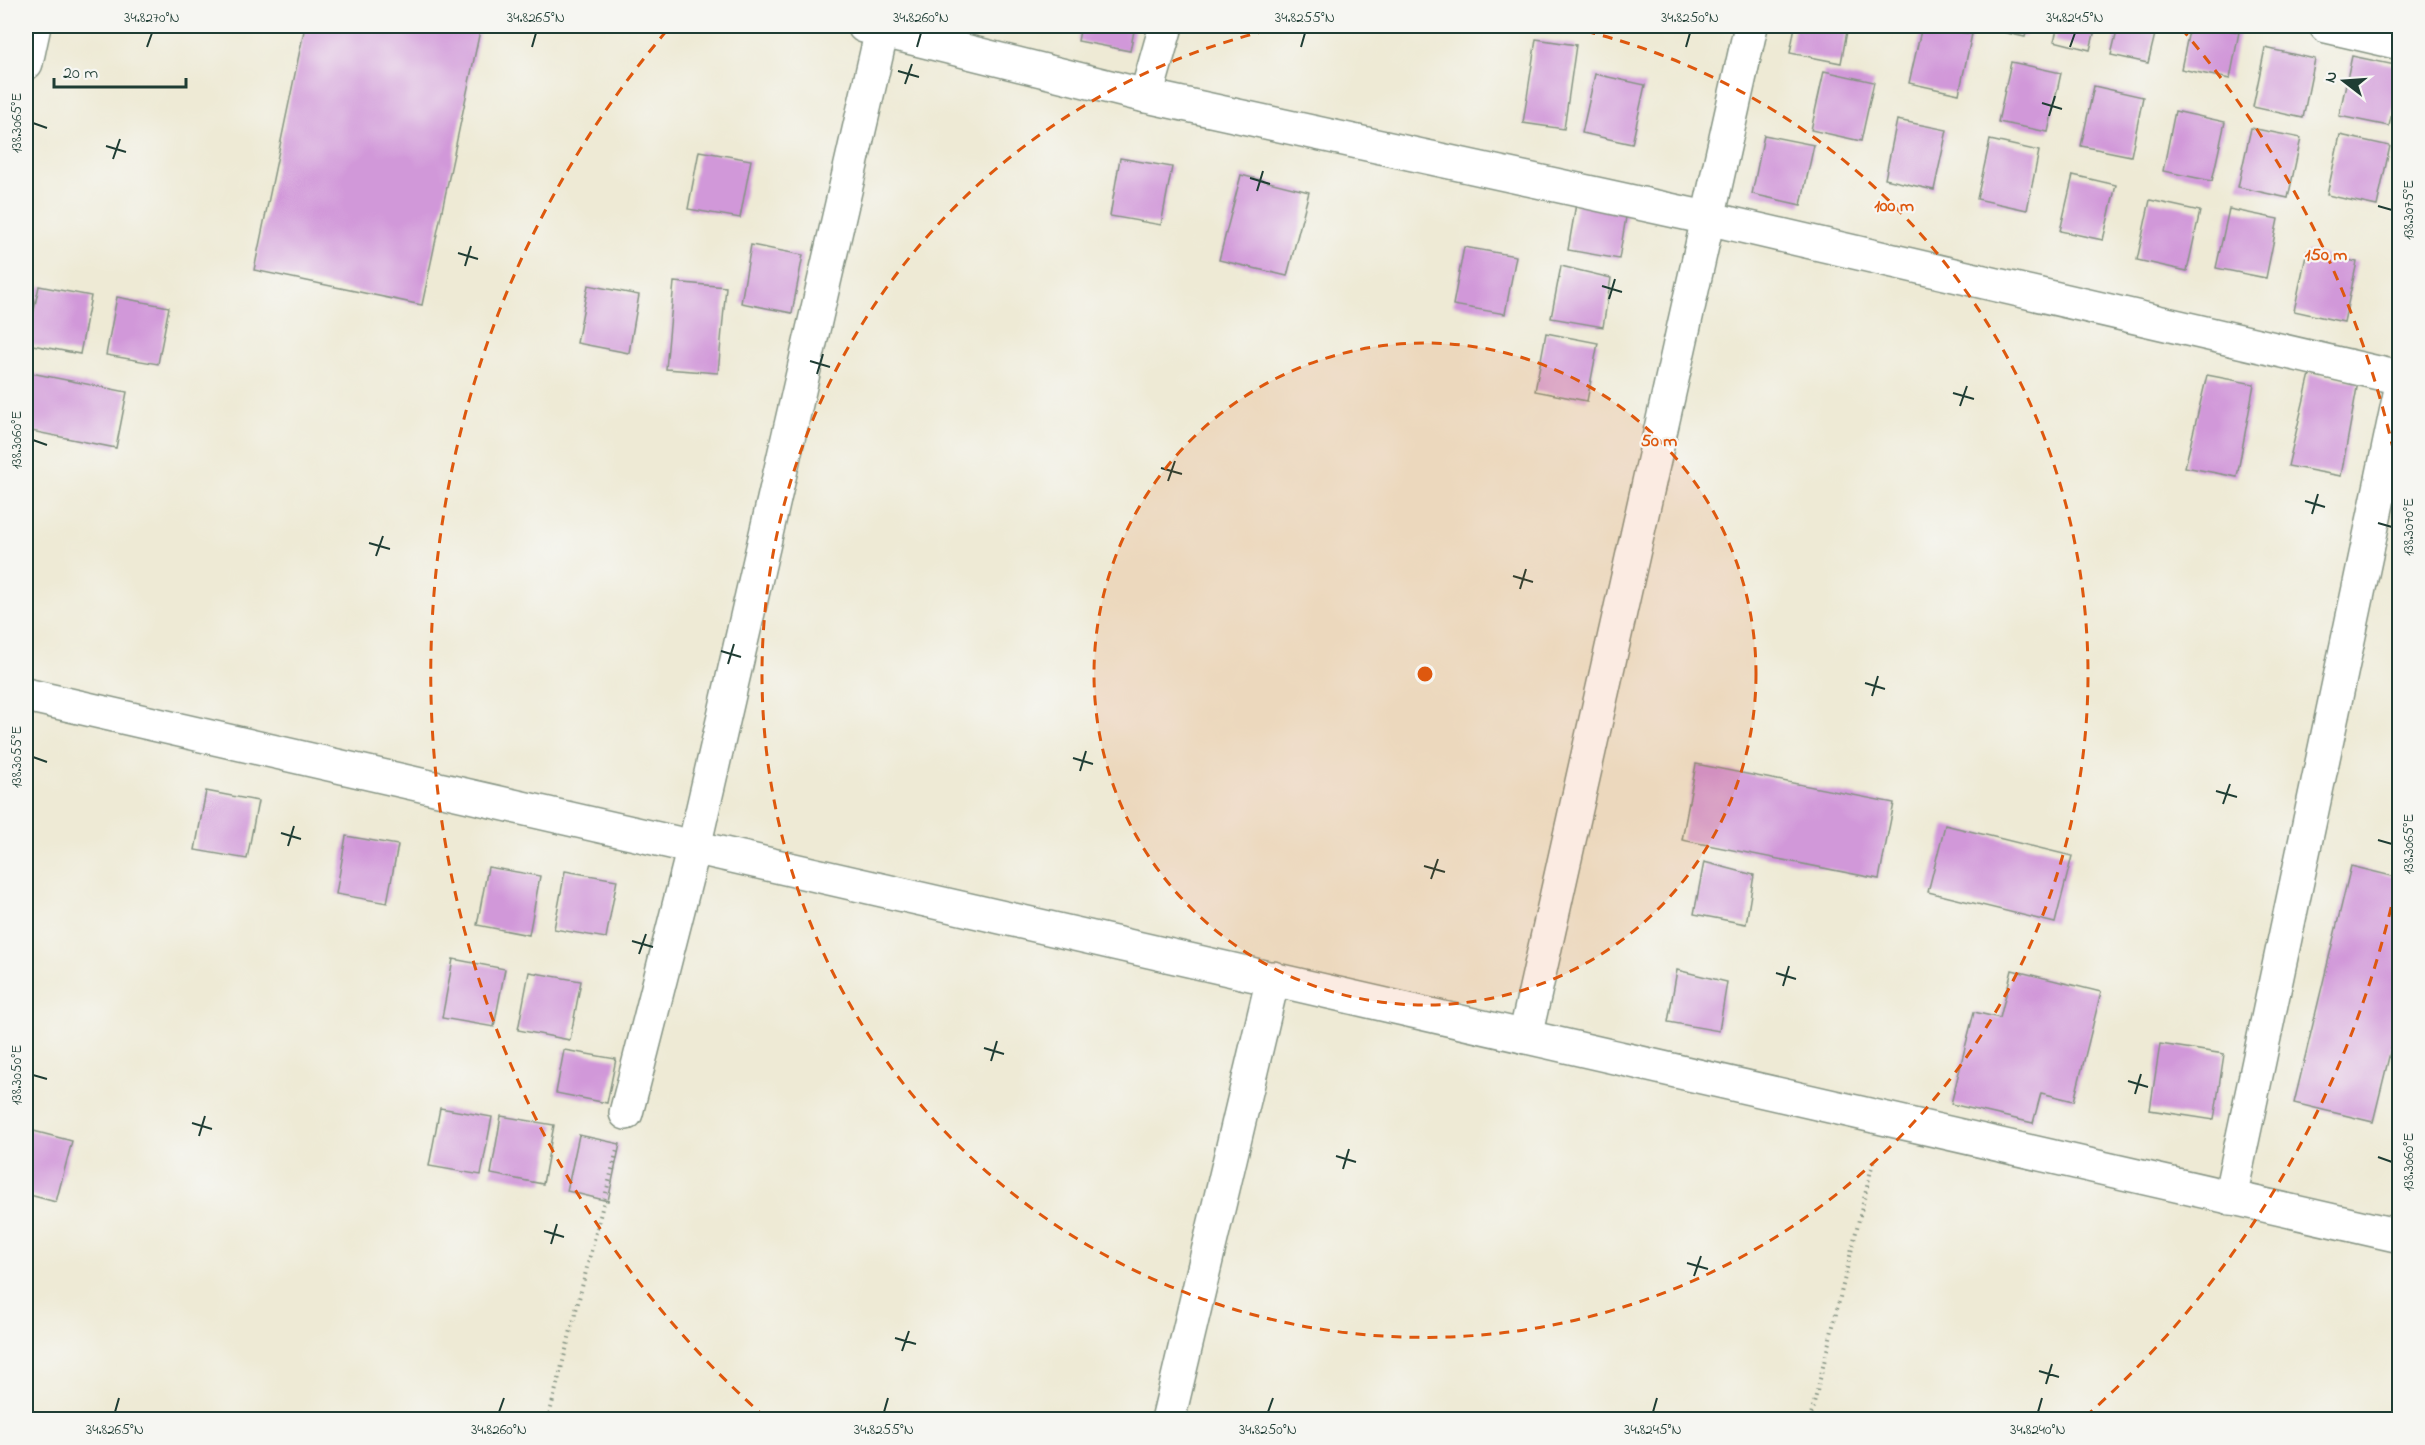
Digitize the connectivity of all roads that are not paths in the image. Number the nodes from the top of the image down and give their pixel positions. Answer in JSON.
{"nodes":[{"id":1,"x":34,"y":26,"type":"edge"},
{"id":2,"x":1166,"y":26,"type":"edge"},
{"id":3,"x":1751,"y":26,"type":"edge"},
{"id":4,"x":2326,"y":26,"type":"edge"},
{"id":5,"x":873,"y":28,"type":"edge"},
{"id":6,"x":2400,"y":43,"type":"edge"},
{"id":7,"x":26,"y":63,"type":"edge"},
{"id":8,"x":1146,"y":96,"type":"junction"},
{"id":9,"x":1707,"y":218,"type":"junction"},
{"id":10,"x":2400,"y":378,"type":"edge"},
{"id":11,"x":2400,"y":394,"type":"edge"},
{"id":12,"x":26,"y":695,"type":"edge"},
{"id":13,"x":694,"y":847,"type":"junction"},
{"id":14,"x":1273,"y":978,"type":"junction"},
{"id":15,"x":1525,"y":1037,"type":"junction"},
{"id":16,"x":626,"y":1113,"type":"road end"},
{"id":17,"x":2230,"y":1198,"type":"junction"},
{"id":18,"x":2400,"y":1236,"type":"edge"},
{"id":19,"x":1168,"y":1419,"type":"edge"}],
"edges":[{"from":1,"to":7,"type":"street"},
{"from":2,"to":8,"type":"street"},
{"from":3,"to":9,"type":"street"},
{"from":4,"to":6,"type":"street"},
{"from":5,"to":8,"type":"street"},
{"from":5,"to":13,"type":"street"},
{"from":8,"to":9,"type":"street"},
{"from":9,"to":10,"type":"street"},
{"from":9,"to":15,"type":"street"},
{"from":11,"to":17,"type":"street"},
{"from":12,"to":13,"type":"street"},
{"from":13,"to":14,"type":"street"},
{"from":13,"to":16,"type":"street"},
{"from":14,"to":15,"type":"street"},
{"from":14,"to":19,"type":"street"},
{"from":15,"to":17,"type":"street"},
{"from":17,"to":18,"type":"street"}]}
